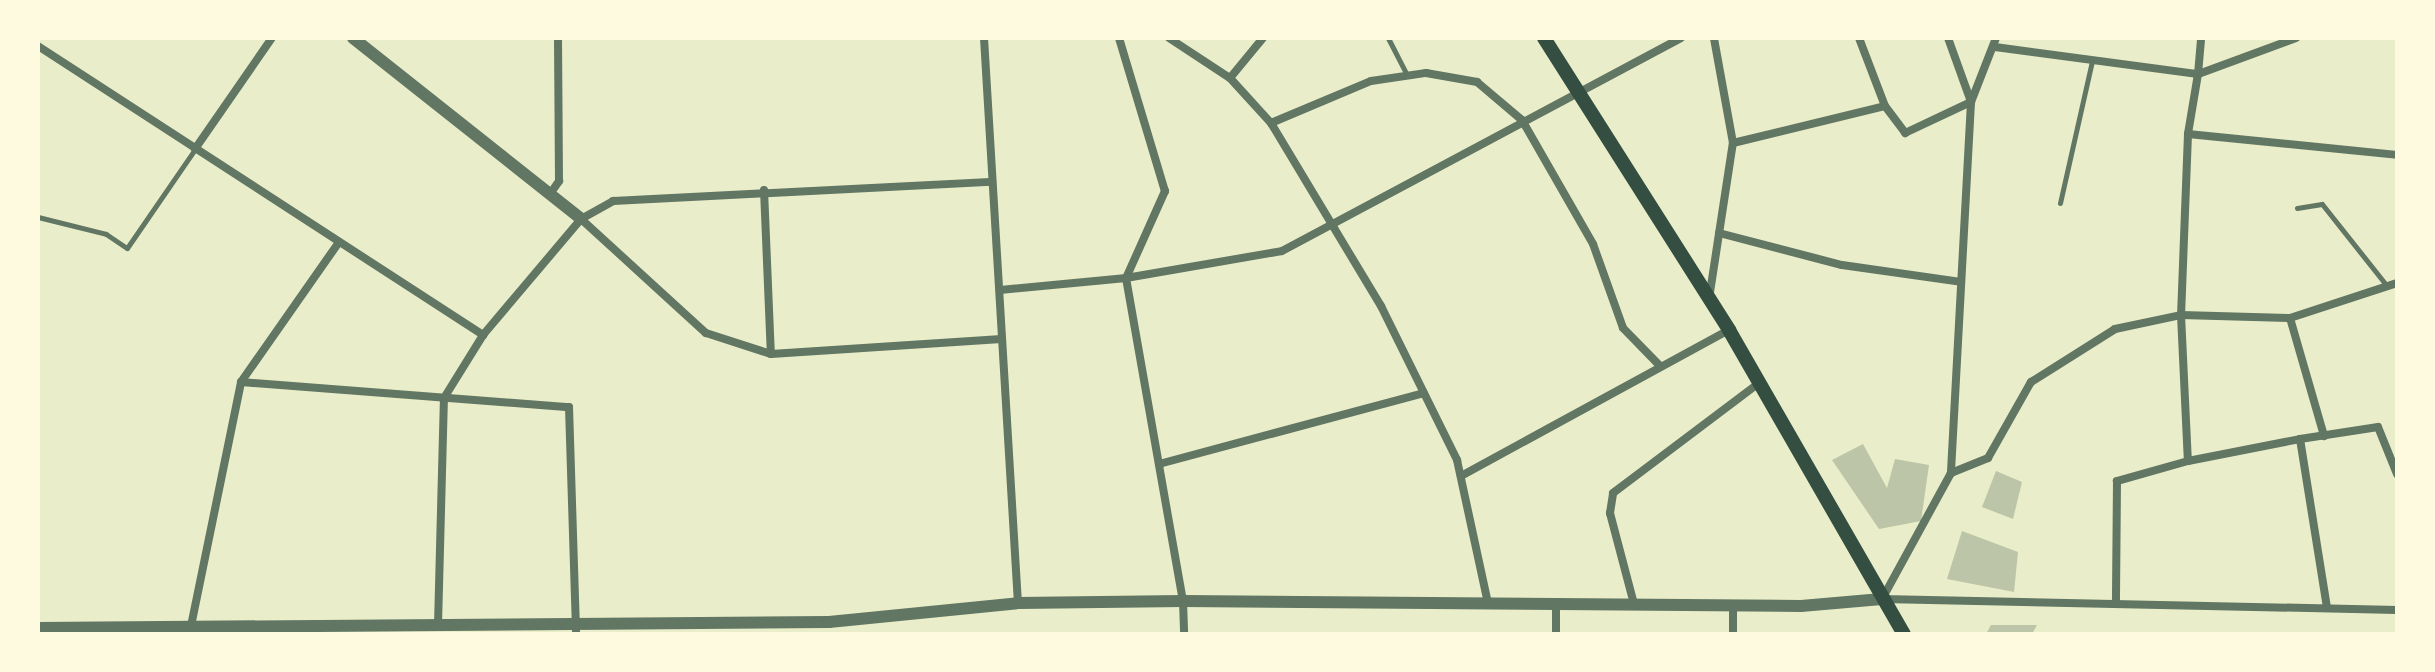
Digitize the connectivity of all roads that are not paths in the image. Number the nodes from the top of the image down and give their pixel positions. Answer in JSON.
{"nodes":[{"id":1,"x":272,"y":38,"type":"edge"},
{"id":2,"x":353,"y":38,"type":"edge"},
{"id":3,"x":558,"y":38,"type":"edge"},
{"id":4,"x":984,"y":38,"type":"edge"},
{"id":5,"x":1119,"y":38,"type":"edge"},
{"id":6,"x":1169,"y":38,"type":"edge"},
{"id":7,"x":1263,"y":38,"type":"edge"},
{"id":8,"x":1388,"y":38,"type":"edge"},
{"id":9,"x":1544,"y":38,"type":"edge"},
{"id":10,"x":1681,"y":38,"type":"edge"},
{"id":11,"x":1714,"y":38,"type":"edge"},
{"id":12,"x":1859,"y":38,"type":"edge"},
{"id":13,"x":1948,"y":38,"type":"edge"},
{"id":14,"x":2201,"y":38,"type":"edge"},
{"id":15,"x":2296,"y":38,"type":"edge"},
{"id":16,"x":1996,"y":42,"type":"edge"},
{"id":17,"x":38,"y":46,"type":"edge"},
{"id":18,"x":2092,"y":60,"type":"junction"},
{"id":19,"x":2198,"y":74,"type":"junction"},
{"id":20,"x":1407,"y":75,"type":"junction"},
{"id":21,"x":1230,"y":78,"type":"junction"},
{"id":22,"x":1574,"y":92,"type":"junction"},
{"id":23,"x":1971,"y":102,"type":"junction"},
{"id":24,"x":1885,"y":106,"type":"junction"},
{"id":25,"x":1522,"y":120,"type":"junction"},
{"id":26,"x":1271,"y":123,"type":"junction"},
{"id":27,"x":2188,"y":134,"type":"junction"},
{"id":28,"x":1733,"y":143,"type":"junction"},
{"id":29,"x":195,"y":149,"type":"junction"},
{"id":30,"x":2397,"y":155,"type":"edge"},
{"id":31,"x":991,"y":182,"type":"junction"},
{"id":32,"x":764,"y":190,"type":"junction"},
{"id":33,"x":550,"y":194,"type":"junction"},
{"id":34,"x":2060,"y":203,"type":"dead end"},
{"id":35,"x":2297,"y":208,"type":"dead end"},
{"id":36,"x":38,"y":217,"type":"edge"},
{"id":37,"x":581,"y":219,"type":"junction"},
{"id":38,"x":1331,"y":225,"type":"junction"},
{"id":39,"x":1719,"y":233,"type":"junction"},
{"id":40,"x":339,"y":242,"type":"junction"},
{"id":41,"x":1126,"y":278,"type":"junction"},
{"id":42,"x":1961,"y":282,"type":"junction"},
{"id":43,"x":2394,"y":285,"type":"edge"},
{"id":44,"x":1000,"y":290,"type":"junction"},
{"id":45,"x":1709,"y":299,"type":"junction"},
{"id":46,"x":2181,"y":315,"type":"junction"},
{"id":47,"x":2290,"y":318,"type":"junction"},
{"id":48,"x":1729,"y":330,"type":"junction"},
{"id":49,"x":483,"y":335,"type":"junction"},
{"id":50,"x":1002,"y":339,"type":"junction"},
{"id":51,"x":771,"y":354,"type":"junction"},
{"id":52,"x":1661,"y":367,"type":"junction"},
{"id":53,"x":241,"y":382,"type":"junction"},
{"id":54,"x":1759,"y":383,"type":"junction"},
{"id":55,"x":1424,"y":393,"type":"junction"},
{"id":56,"x":444,"y":398,"type":"junction"},
{"id":57,"x":2324,"y":436,"type":"junction"},
{"id":58,"x":2300,"y":439,"type":"junction"},
{"id":59,"x":2188,"y":461,"type":"junction"},
{"id":60,"x":1159,"y":464,"type":"junction"},
{"id":61,"x":1951,"y":473,"type":"junction"},
{"id":62,"x":2397,"y":474,"type":"edge"},
{"id":63,"x":1461,"y":476,"type":"junction"},
{"id":64,"x":1882,"y":599,"type":"junction"},
{"id":65,"x":1183,"y":601,"type":"junction"},
{"id":66,"x":2116,"y":602,"type":"junction"},
{"id":67,"x":1018,"y":603,"type":"junction"},
{"id":68,"x":1488,"y":603,"type":"junction"},
{"id":69,"x":1556,"y":604,"type":"junction"},
{"id":70,"x":1634,"y":604,"type":"junction"},
{"id":71,"x":1733,"y":605,"type":"junction"},
{"id":72,"x":2327,"y":608,"type":"junction"},
{"id":73,"x":2397,"y":610,"type":"edge"},
{"id":74,"x":438,"y":625,"type":"junction"},
{"id":75,"x":191,"y":626,"type":"junction"},
{"id":76,"x":38,"y":628,"type":"edge"},
{"id":77,"x":576,"y":628,"type":"edge"},
{"id":78,"x":829,"y":628,"type":"edge"},
{"id":79,"x":107,"y":631,"type":"edge"},
{"id":80,"x":1184,"y":634,"type":"edge"},
{"id":81,"x":1556,"y":634,"type":"edge"},
{"id":82,"x":1733,"y":634,"type":"edge"},
{"id":83,"x":1904,"y":634,"type":"edge"}],
"edges":[{"from":1,"to":29,"type":"street"},
{"from":2,"to":33,"type":"street"},
{"from":3,"to":33,"type":"street"},
{"from":4,"to":31,"type":"street"},
{"from":5,"to":41,"type":"street"},
{"from":6,"to":21,"type":"street"},
{"from":7,"to":21,"type":"street"},
{"from":8,"to":20,"type":"lane"},
{"from":9,"to":22,"type":"main road"},
{"from":10,"to":22,"type":"street"},
{"from":11,"to":28,"type":"street"},
{"from":12,"to":24,"type":"street"},
{"from":13,"to":23,"type":"street"},
{"from":14,"to":19,"type":"street"},
{"from":15,"to":19,"type":"street"},
{"from":16,"to":18,"type":"street"},
{"from":16,"to":23,"type":"street"},
{"from":17,"to":29,"type":"street"},
{"from":18,"to":19,"type":"street"},
{"from":18,"to":34,"type":"lane"},
{"from":19,"to":27,"type":"street"},
{"from":20,"to":25,"type":"street"},
{"from":20,"to":26,"type":"street"},
{"from":21,"to":26,"type":"street"},
{"from":22,"to":25,"type":"street"},
{"from":22,"to":45,"type":"main road"},
{"from":23,"to":24,"type":"street"},
{"from":23,"to":42,"type":"street"},
{"from":24,"to":28,"type":"street"},
{"from":25,"to":38,"type":"street"},
{"from":25,"to":52,"type":"street"},
{"from":26,"to":38,"type":"street"},
{"from":27,"to":30,"type":"street"},
{"from":27,"to":46,"type":"street"},
{"from":28,"to":39,"type":"street"},
{"from":29,"to":36,"type":"lane"},
{"from":29,"to":40,"type":"street"},
{"from":31,"to":32,"type":"street"},
{"from":31,"to":44,"type":"street"},
{"from":32,"to":37,"type":"street"},
{"from":32,"to":51,"type":"street"},
{"from":33,"to":37,"type":"street"},
{"from":35,"to":43,"type":"lane"},
{"from":37,"to":49,"type":"street"},
{"from":37,"to":51,"type":"street"},
{"from":38,"to":41,"type":"street"},
{"from":38,"to":55,"type":"street"},
{"from":39,"to":42,"type":"street"},
{"from":39,"to":45,"type":"street"},
{"from":40,"to":49,"type":"street"},
{"from":40,"to":53,"type":"street"},
{"from":41,"to":44,"type":"street"},
{"from":41,"to":60,"type":"street"},
{"from":42,"to":61,"type":"street"},
{"from":43,"to":47,"type":"street"},
{"from":44,"to":50,"type":"street"},
{"from":45,"to":48,"type":"main road"},
{"from":46,"to":47,"type":"street"},
{"from":46,"to":59,"type":"street"},
{"from":46,"to":61,"type":"street"},
{"from":47,"to":57,"type":"street"},
{"from":48,"to":52,"type":"street"},
{"from":48,"to":54,"type":"main road"},
{"from":49,"to":56,"type":"street"},
{"from":50,"to":51,"type":"street"},
{"from":50,"to":67,"type":"street"},
{"from":52,"to":63,"type":"street"},
{"from":53,"to":56,"type":"street"},
{"from":53,"to":75,"type":"street"},
{"from":54,"to":64,"type":"main road"},
{"from":54,"to":70,"type":"street"},
{"from":55,"to":60,"type":"street"},
{"from":55,"to":63,"type":"street"},
{"from":56,"to":74,"type":"street"},
{"from":56,"to":77,"type":"street"},
{"from":57,"to":58,"type":"street"},
{"from":57,"to":62,"type":"street"},
{"from":58,"to":59,"type":"street"},
{"from":58,"to":72,"type":"street"},
{"from":59,"to":66,"type":"street"},
{"from":60,"to":65,"type":"street"},
{"from":61,"to":64,"type":"street"},
{"from":63,"to":68,"type":"street"},
{"from":64,"to":66,"type":"street"},
{"from":64,"to":71,"type":"street"},
{"from":64,"to":83,"type":"main road"},
{"from":65,"to":67,"type":"street"},
{"from":65,"to":68,"type":"street"},
{"from":65,"to":80,"type":"street"},
{"from":66,"to":72,"type":"street"},
{"from":67,"to":78,"type":"street"},
{"from":68,"to":69,"type":"street"},
{"from":69,"to":70,"type":"street"},
{"from":69,"to":81,"type":"street"},
{"from":70,"to":71,"type":"street"},
{"from":71,"to":82,"type":"street"},
{"from":72,"to":73,"type":"street"},
{"from":74,"to":75,"type":"street"},
{"from":74,"to":77,"type":"street"},
{"from":75,"to":79,"type":"street"},
{"from":76,"to":79,"type":"street"},
{"from":77,"to":78,"type":"street"}]}
